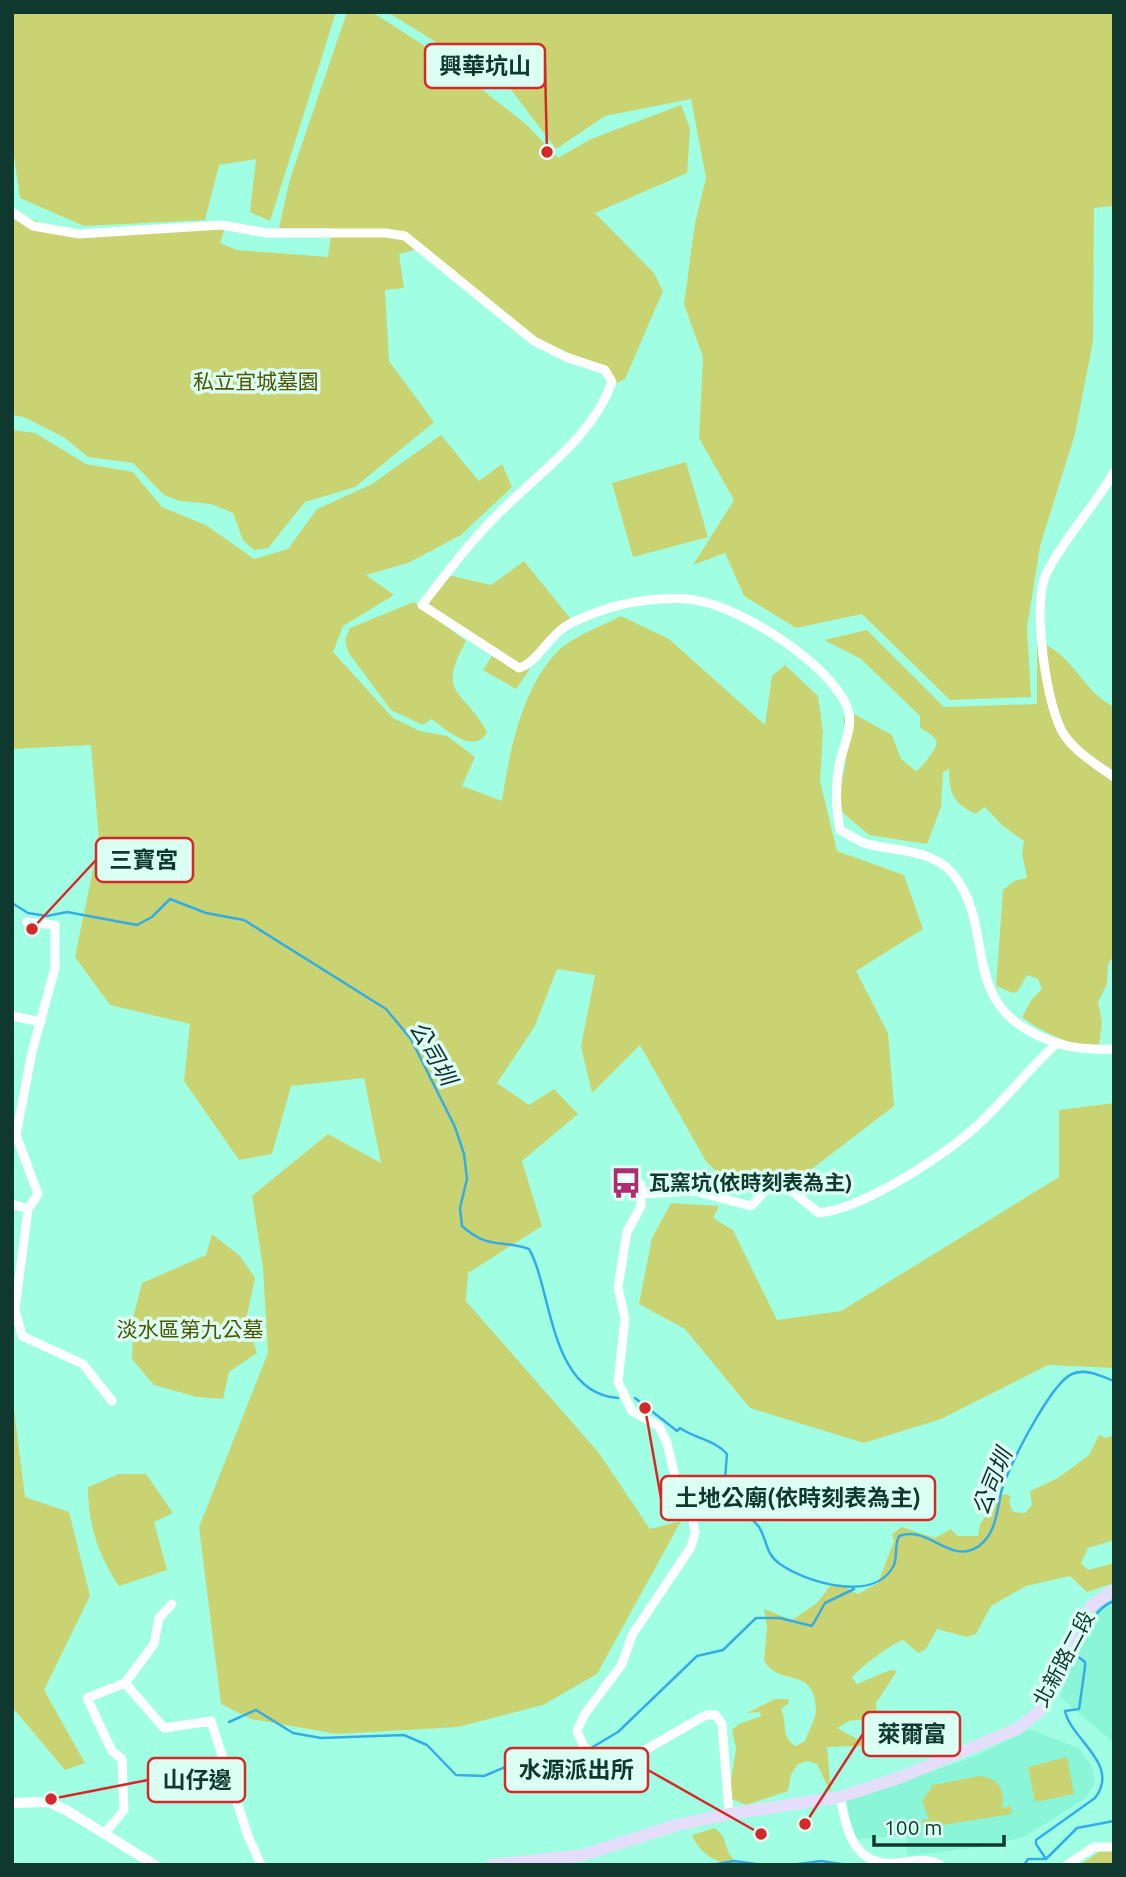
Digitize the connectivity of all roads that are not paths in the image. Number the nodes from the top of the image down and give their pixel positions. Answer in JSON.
{"nodes":[{"id":1,"x":12,"y":212,"type":"edge"},
{"id":2,"x":1114,"y":472,"type":"edge"},
{"id":3,"x":1114,"y":777,"type":"edge"},
{"id":4,"x":27,"y":922,"type":"dead end"},
{"id":5,"x":12,"y":1016,"type":"edge"},
{"id":6,"x":41,"y":1022,"type":"junction"},
{"id":7,"x":1055,"y":1045,"type":"junction"},
{"id":8,"x":1114,"y":1049,"type":"edge"},
{"id":9,"x":617,"y":1173,"type":"dead end"},
{"id":10,"x":641,"y":1194,"type":"junction"},
{"id":11,"x":12,"y":1204,"type":"edge"},
{"id":12,"x":28,"y":1209,"type":"junction"},
{"id":13,"x":14,"y":1309,"type":"edge"},
{"id":14,"x":112,"y":1401,"type":"dead end"},
{"id":15,"x":1113,"y":1590,"type":"edge"},
{"id":16,"x":172,"y":1604,"type":"dead end"},
{"id":17,"x":125,"y":1683,"type":"junction"},
{"id":18,"x":840,"y":1797,"type":"junction"},
{"id":19,"x":12,"y":1803,"type":"edge"},
{"id":20,"x":729,"y":1814,"type":"junction"},
{"id":21,"x":105,"y":1833,"type":"junction"},
{"id":22,"x":1114,"y":1847,"type":"edge"},
{"id":23,"x":155,"y":1865,"type":"edge"},
{"id":24,"x":261,"y":1865,"type":"edge"},
{"id":25,"x":492,"y":1865,"type":"edge"},
{"id":26,"x":940,"y":1865,"type":"edge"},
{"id":27,"x":1067,"y":1865,"type":"edge"}],
"edges":[{"from":1,"to":7,"type":"street"},
{"from":2,"to":3,"type":"street"},
{"from":4,"to":6,"type":"street"},
{"from":5,"to":6,"type":"street"},
{"from":6,"to":12,"type":"street"},
{"from":7,"to":8,"type":"street"},
{"from":7,"to":10,"type":"street"},
{"from":9,"to":10,"type":"street"},
{"from":10,"to":20,"type":"street"},
{"from":11,"to":12,"type":"street"},
{"from":12,"to":13,"type":"street"},
{"from":13,"to":14,"type":"street"},
{"from":15,"to":18,"type":"main road","name":"北新路二段"},
{"from":16,"to":17,"type":"street"},
{"from":17,"to":21,"type":"street"},
{"from":17,"to":24,"type":"street"},
{"from":18,"to":20,"type":"main road","name":"北新路二段"},
{"from":18,"to":26,"type":"street"},
{"from":19,"to":21,"type":"street"},
{"from":20,"to":25,"type":"main road","name":"北新路二段"},
{"from":21,"to":23,"type":"street"},
{"from":22,"to":27,"type":"street"}]}
